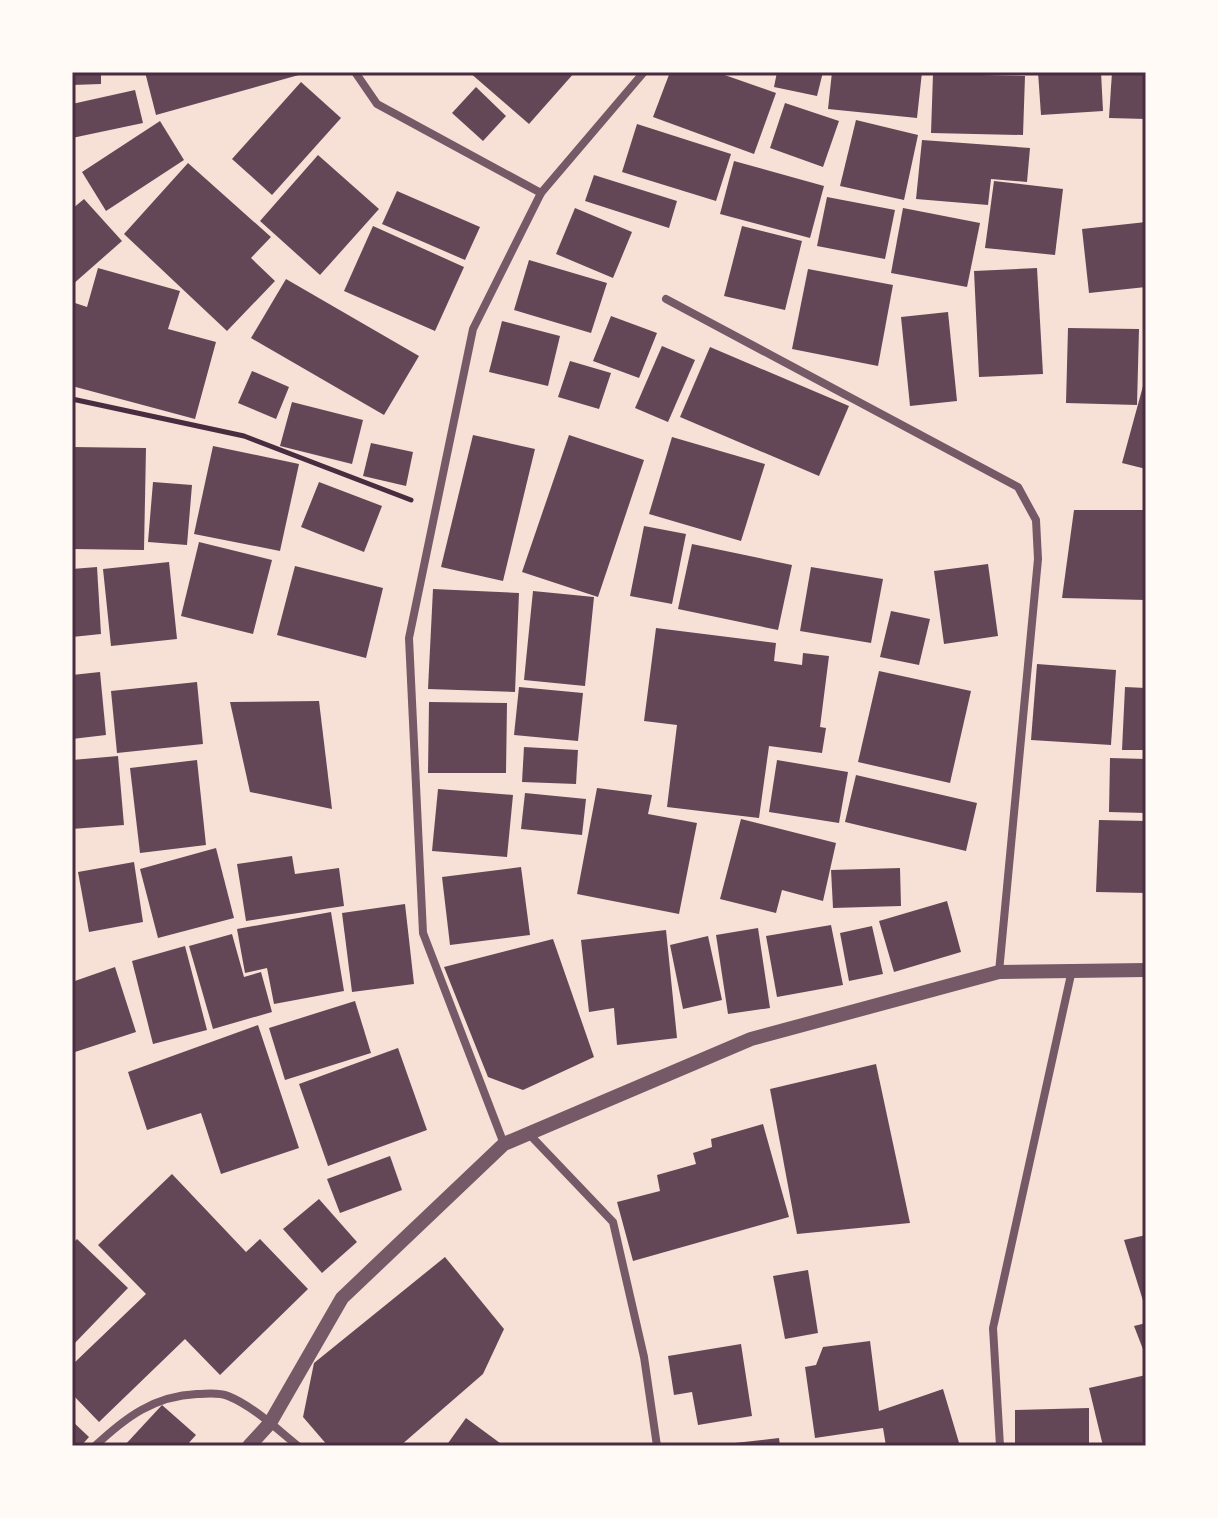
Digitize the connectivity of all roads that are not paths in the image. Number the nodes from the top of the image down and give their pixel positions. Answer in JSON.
{"nodes":[{"id":1,"x":355,"y":72,"type":"edge"},
{"id":2,"x":644,"y":72,"type":"edge"},
{"id":3,"x":541,"y":193,"type":"junction"},
{"id":4,"x":666,"y":299,"type":"dead end"},
{"id":5,"x":1072,"y":970,"type":"junction"},
{"id":6,"x":1146,"y":970,"type":"edge"},
{"id":7,"x":999,"y":972,"type":"junction"},
{"id":8,"x":529,"y":1134,"type":"junction"},
{"id":9,"x":504,"y":1144,"type":"junction"},
{"id":10,"x":270,"y":1423,"type":"junction"},
{"id":11,"x":95,"y":1446,"type":"edge"},
{"id":12,"x":249,"y":1446,"type":"edge"},
{"id":13,"x":298,"y":1446,"type":"edge"},
{"id":14,"x":657,"y":1446,"type":"edge"},
{"id":15,"x":1000,"y":1446,"type":"edge"}],
"edges":[{"from":1,"to":3,"type":"street"},
{"from":2,"to":3,"type":"street"},
{"from":3,"to":9,"type":"street"},
{"from":4,"to":7,"type":"street"},
{"from":5,"to":6,"type":"street"},
{"from":5,"to":7,"type":"street"},
{"from":5,"to":15,"type":"street"},
{"from":7,"to":8,"type":"street"},
{"from":8,"to":9,"type":"street"},
{"from":8,"to":14,"type":"street"},
{"from":9,"to":10,"type":"street"},
{"from":10,"to":11,"type":"street"},
{"from":10,"to":12,"type":"street"},
{"from":10,"to":13,"type":"street"}]}
